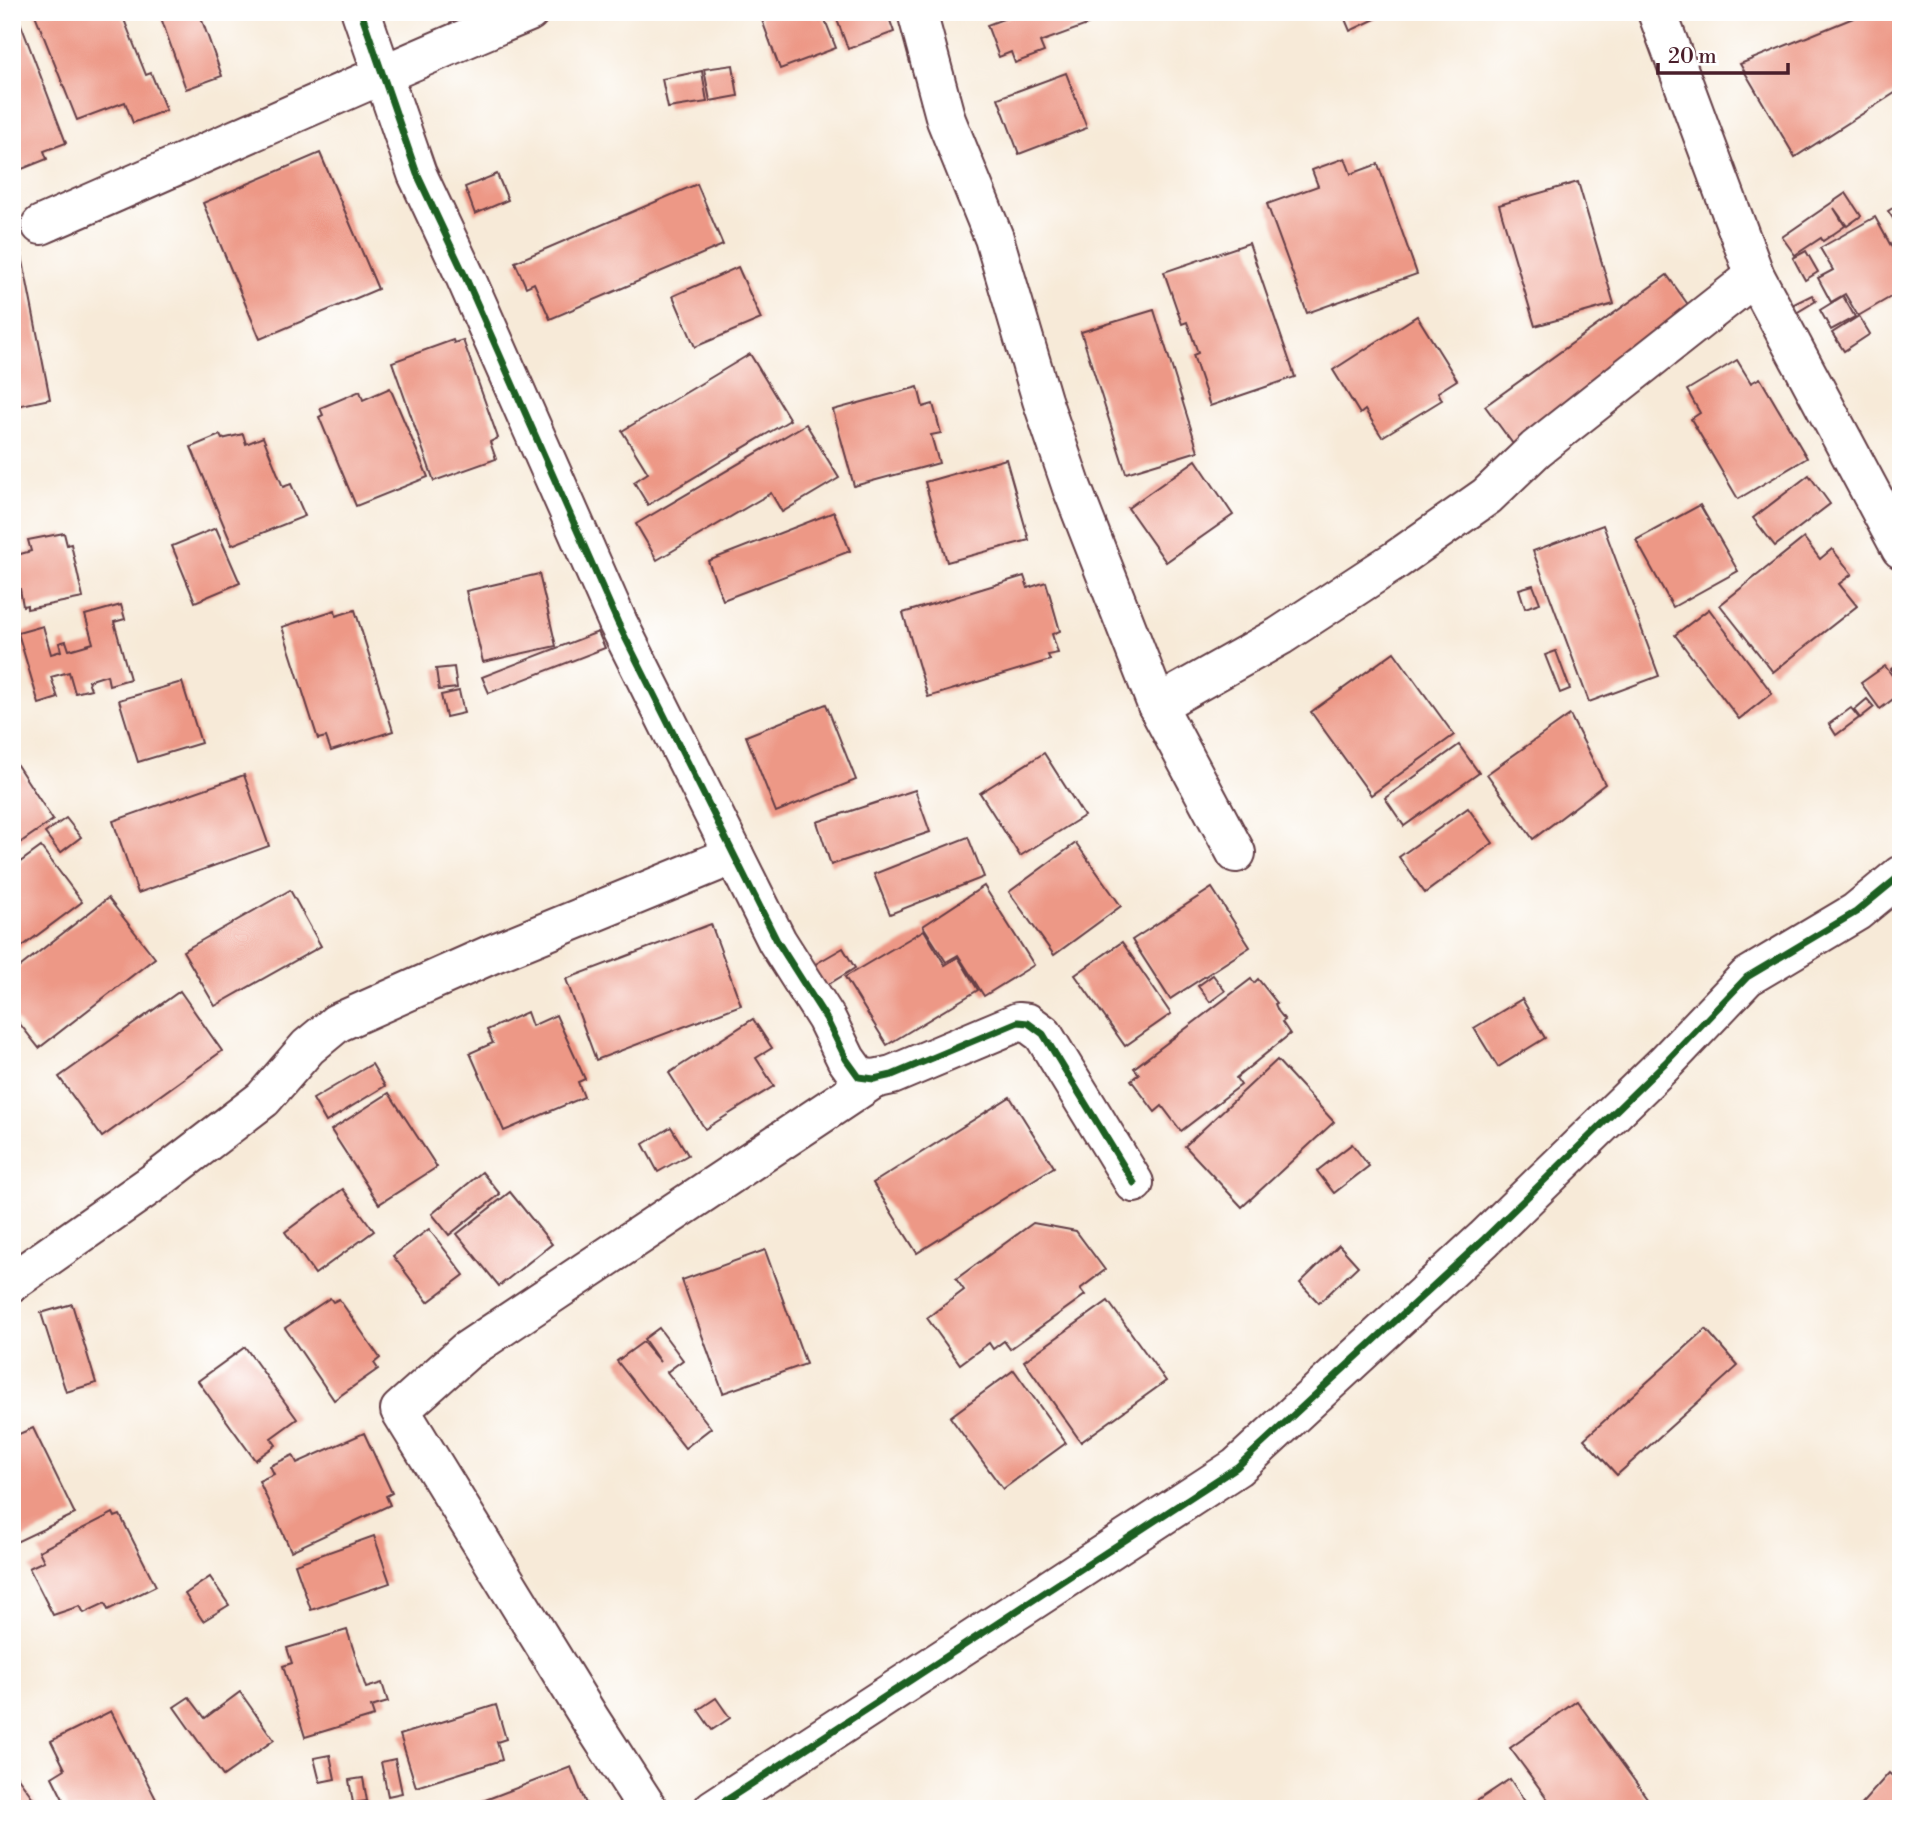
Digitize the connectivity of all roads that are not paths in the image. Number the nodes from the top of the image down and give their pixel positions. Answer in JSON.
{"nodes":[{"id":1,"x":361,"y":12,"type":"edge"},
{"id":2,"x":528,"y":12,"type":"edge"},
{"id":3,"x":917,"y":12,"type":"edge"},
{"id":4,"x":1657,"y":12,"type":"edge"},
{"id":5,"x":383,"y":73,"type":"junction"},
{"id":6,"x":41,"y":225,"type":"dead end"},
{"id":7,"x":1755,"y":276,"type":"junction"},
{"id":8,"x":1901,"y":549,"type":"edge"},
{"id":9,"x":1157,"y":705,"type":"junction"},
{"id":10,"x":1236,"y":853,"type":"dead end"},
{"id":11,"x":734,"y":855,"type":"junction"},
{"id":12,"x":1901,"y":875,"type":"edge"},
{"id":13,"x":874,"y":1079,"type":"junction"},
{"id":14,"x":1134,"y":1183,"type":"dead end"},
{"id":15,"x":12,"y":1282,"type":"edge"},
{"id":16,"x":648,"y":1809,"type":"edge"},
{"id":17,"x":713,"y":1809,"type":"edge"}],
"edges":[{"from":1,"to":5,"type":"street"},
{"from":2,"to":5,"type":"street"},
{"from":3,"to":9,"type":"street"},
{"from":4,"to":7,"type":"street"},
{"from":5,"to":6,"type":"street"},
{"from":5,"to":11,"type":"street"},
{"from":7,"to":8,"type":"street"},
{"from":7,"to":9,"type":"street"},
{"from":9,"to":10,"type":"street"},
{"from":11,"to":13,"type":"street"},
{"from":11,"to":15,"type":"street"},
{"from":12,"to":17,"type":"street"},
{"from":13,"to":14,"type":"street"},
{"from":13,"to":16,"type":"street"}]}
